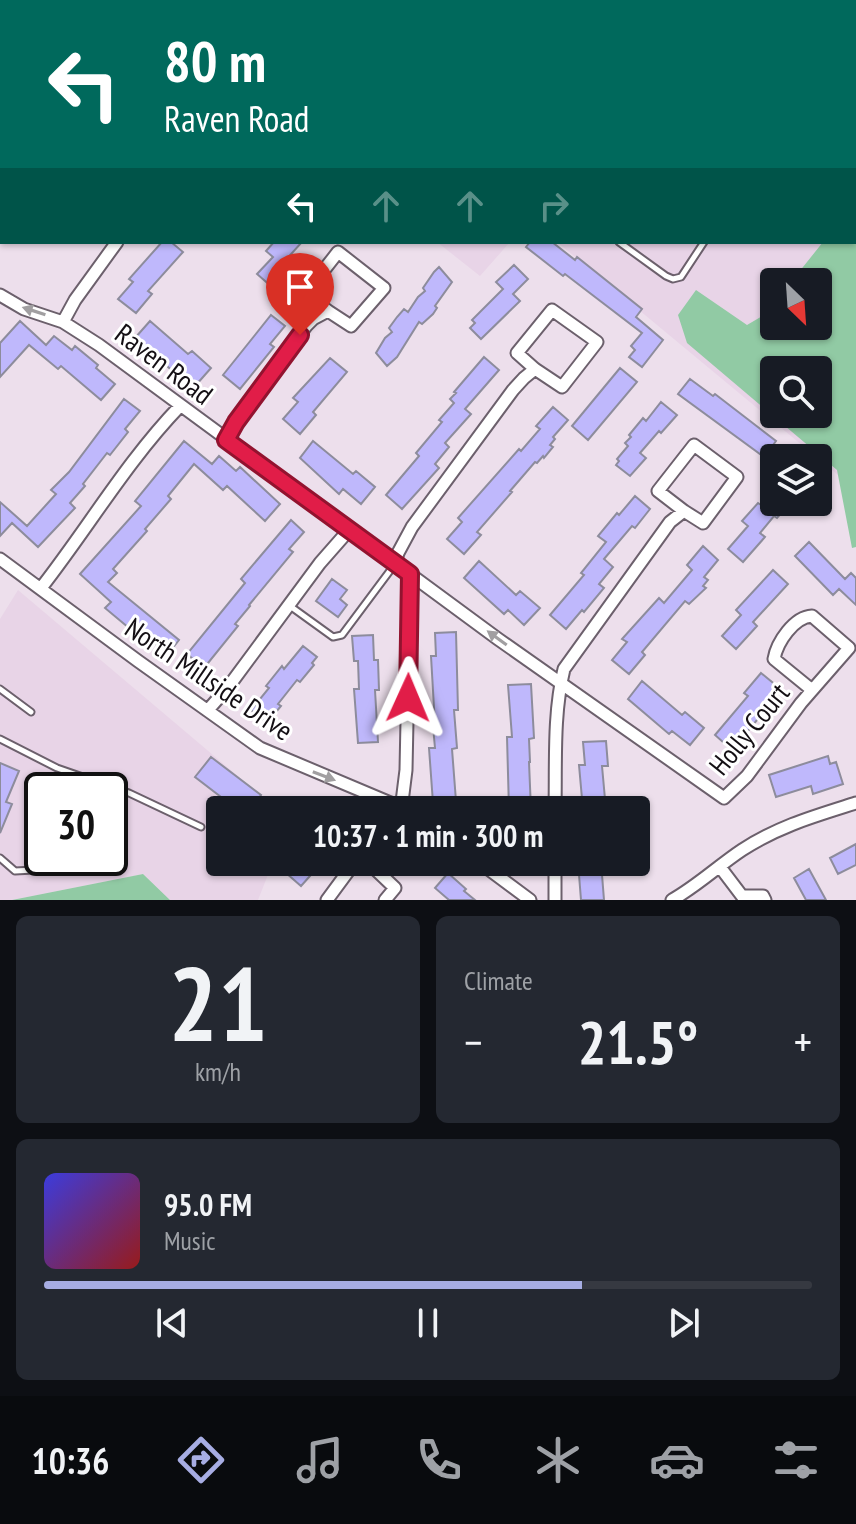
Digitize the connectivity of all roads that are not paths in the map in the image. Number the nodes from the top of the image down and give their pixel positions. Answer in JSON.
{"nodes":[{"id":1,"x":116,"y":244,"type":"edge"},
{"id":2,"x":622,"y":244,"type":"edge"},
{"id":3,"x":703,"y":244,"type":"edge"},
{"id":4,"x":0,"y":296,"type":"edge"},
{"id":5,"x":328,"y":311,"type":"junction"},
{"id":6,"x":63,"y":322,"type":"junction"},
{"id":7,"x":535,"y":369,"type":"junction"},
{"id":8,"x":180,"y":406,"type":"junction"},
{"id":9,"x":226,"y":440,"type":"junction"},
{"id":10,"x":684,"y":511,"type":"junction"},
{"id":11,"x":349,"y":530,"type":"junction"},
{"id":12,"x":0,"y":559,"type":"edge"},
{"id":13,"x":395,"y":563,"type":"junction"},
{"id":14,"x":410,"y":574,"type":"junction"},
{"id":15,"x":41,"y":588,"type":"junction"},
{"id":16,"x":289,"y":605,"type":"junction"},
{"id":17,"x":560,"y":683,"type":"junction"},
{"id":18,"x":0,"y":689,"type":"edge"},
{"id":19,"x":812,"y":690,"type":"junction"},
{"id":20,"x":208,"y":710,"type":"junction"},
{"id":21,"x":31,"y":712,"type":"dead end"},
{"id":22,"x":0,"y":739,"type":"edge"},
{"id":23,"x":373,"y":796,"type":"edge"},
{"id":24,"x":405,"y":796,"type":"edge"},
{"id":25,"x":555,"y":796,"type":"edge"},
{"id":26,"x":856,"y":803,"type":"edge"},
{"id":27,"x":201,"y":827,"type":"dead end"},
{"id":28,"x":0,"y":858,"type":"edge"},
{"id":29,"x":720,"y":867,"type":"junction"},
{"id":30,"x":24,"y":871,"type":"edge"},
{"id":31,"x":345,"y":876,"type":"edge"},
{"id":32,"x":384,"y":876,"type":"edge"},
{"id":33,"x":498,"y":876,"type":"edge"},
{"id":34,"x":555,"y":876,"type":"edge"},
{"id":35,"x":741,"y":898,"type":"edge"},
{"id":36,"x":327,"y":900,"type":"edge"},
{"id":37,"x":385,"y":900,"type":"edge"},
{"id":38,"x":530,"y":900,"type":"edge"},
{"id":39,"x":555,"y":900,"type":"edge"},
{"id":40,"x":672,"y":900,"type":"edge"},
{"id":41,"x":765,"y":900,"type":"edge"}],
"edges":[{"from":1,"to":6,"type":"street"},
{"from":2,"to":3,"type":"lane"},
{"from":6,"to":4,"type":"street","name":"Raven Road","one_way":true},
{"from":5,"to":5,"type":"street"},
{"from":5,"to":9,"type":"street"},
{"from":6,"to":8,"type":"street","name":"Raven Road"},
{"from":7,"to":7,"type":"street"},
{"from":7,"to":13,"type":"street"},
{"from":8,"to":9,"type":"street","name":"Raven Road"},
{"from":8,"to":15,"type":"street"},
{"from":9,"to":11,"type":"street","name":"Raven Road"},
{"from":10,"to":10,"type":"street"},
{"from":10,"to":17,"type":"street"},
{"from":11,"to":13,"type":"street","name":"Raven Road"},
{"from":11,"to":16,"type":"street"},
{"from":12,"to":15,"type":"street","name":"North Millside Drive"},
{"from":13,"to":14,"type":"street","name":"Raven Road"},
{"from":13,"to":16,"type":"lane"},
{"from":17,"to":14,"type":"street","name":"Raven Road","one_way":true},
{"from":14,"to":24,"type":"street"},
{"from":15,"to":20,"type":"street","name":"North Millside Drive"},
{"from":16,"to":20,"type":"street"},
{"from":17,"to":19,"type":"street","name":"Holly Court"},
{"from":17,"to":25,"type":"street"},
{"from":18,"to":21,"type":"lane"},
{"from":19,"to":19,"type":"street","name":"Holly Court"},
{"from":20,"to":23,"type":"street","name":"North Millside Drive","one_way":true},
{"from":22,"to":27,"type":"lane"},
{"from":26,"to":29,"type":"street"},
{"from":28,"to":30,"type":"lane"},
{"from":29,"to":35,"type":"street"},
{"from":29,"to":40,"type":"street"},
{"from":31,"to":36,"type":"street"},
{"from":32,"to":37,"type":"street"},
{"from":33,"to":38,"type":"street"},
{"from":34,"to":39,"type":"street"},
{"from":35,"to":41,"type":"street"}]}
